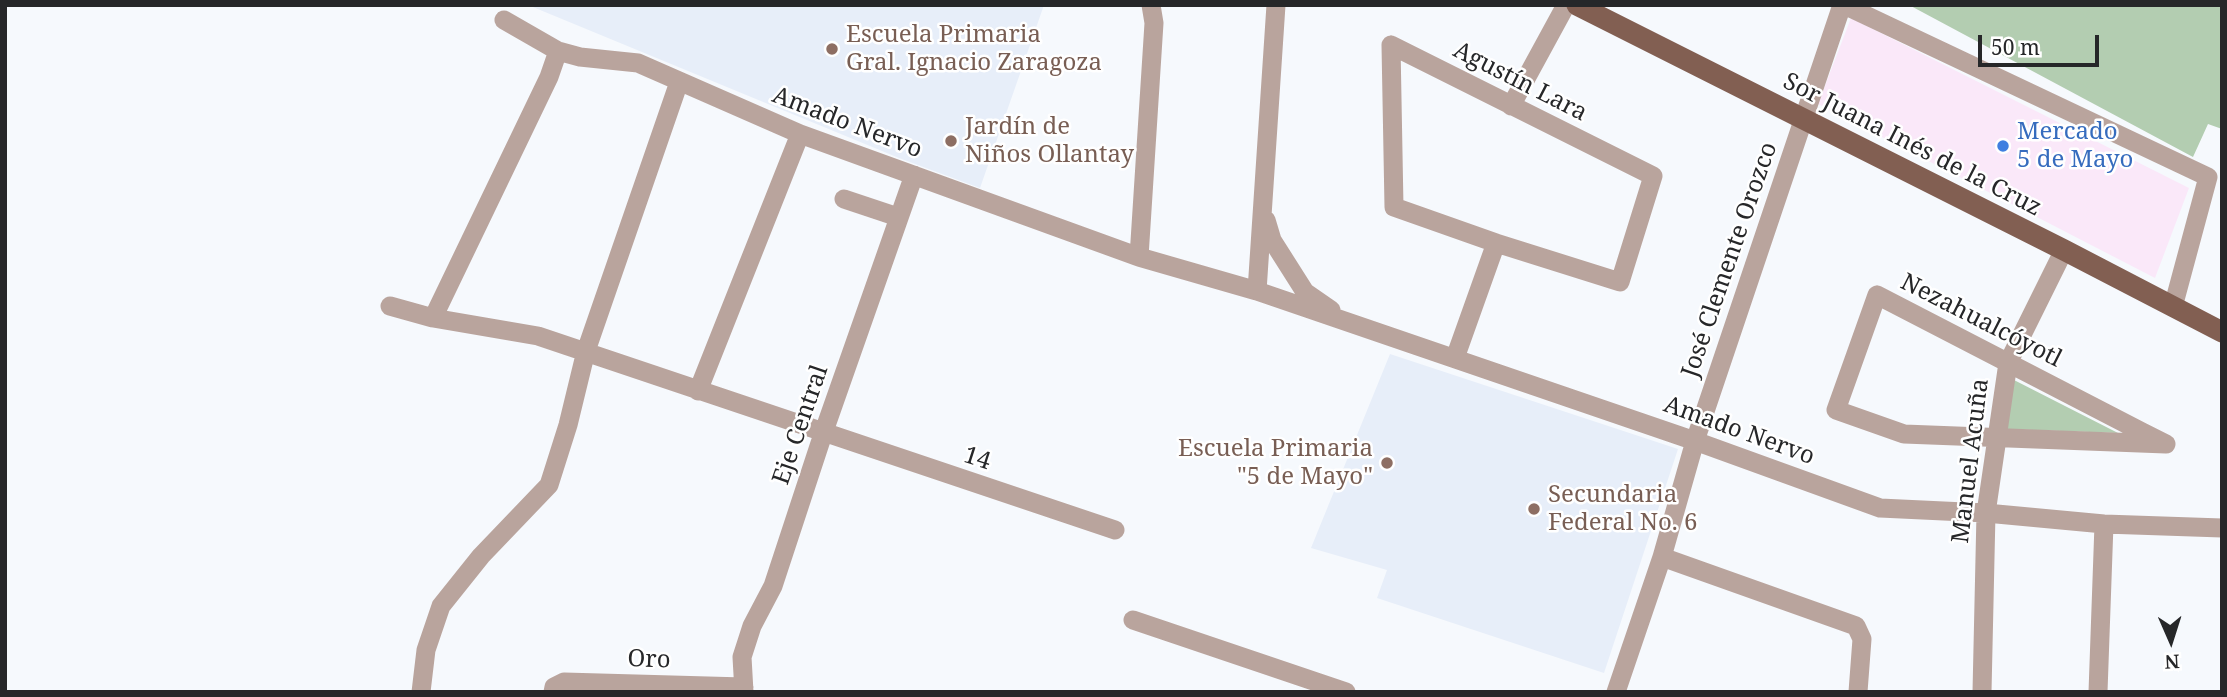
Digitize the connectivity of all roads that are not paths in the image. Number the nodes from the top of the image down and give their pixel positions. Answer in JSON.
{"nodes":[{"id":1,"x":1151,"y":5,"type":"edge"},
{"id":2,"x":1276,"y":5,"type":"edge"},
{"id":3,"x":1566,"y":5,"type":"edge"},
{"id":4,"x":1577,"y":5,"type":"edge"},
{"id":5,"x":1843,"y":5,"type":"edge"},
{"id":6,"x":504,"y":20,"type":"dead end"},
{"id":7,"x":558,"y":51,"type":"junction"},
{"id":8,"x":679,"y":82,"type":"junction"},
{"id":9,"x":1511,"y":106,"type":"junction"},
{"id":10,"x":1803,"y":120,"type":"junction"},
{"id":11,"x":800,"y":134,"type":"junction"},
{"id":12,"x":914,"y":175,"type":"junction"},
{"id":13,"x":844,"y":199,"type":"dead end"},
{"id":14,"x":1263,"y":208,"type":"junction"},
{"id":15,"x":898,"y":217,"type":"junction"},
{"id":16,"x":1496,"y":243,"type":"junction"},
{"id":17,"x":2064,"y":250,"type":"junction"},
{"id":18,"x":1139,"y":257,"type":"junction"},
{"id":19,"x":1257,"y":291,"type":"junction"},
{"id":20,"x":390,"y":306,"type":"dead end"},
{"id":21,"x":2174,"y":307,"type":"junction"},
{"id":22,"x":433,"y":318,"type":"junction"},
{"id":23,"x":1349,"y":323,"type":"junction"},
{"id":24,"x":2222,"y":332,"type":"edge"},
{"id":25,"x":586,"y":351,"type":"junction"},
{"id":26,"x":1455,"y":358,"type":"junction"},
{"id":27,"x":2008,"y":363,"type":"junction"},
{"id":28,"x":698,"y":391,"type":"junction"},
{"id":29,"x":823,"y":434,"type":"junction"},
{"id":30,"x":1996,"y":438,"type":"junction"},
{"id":31,"x":1695,"y":441,"type":"junction"},
{"id":32,"x":1986,"y":513,"type":"junction"},
{"id":33,"x":2104,"y":524,"type":"junction"},
{"id":34,"x":2222,"y":528,"type":"edge"},
{"id":35,"x":1115,"y":530,"type":"dead end"},
{"id":36,"x":1662,"y":557,"type":"junction"},
{"id":37,"x":1133,"y":620,"type":"dead end"},
{"id":38,"x":554,"y":690,"type":"edge"},
{"id":39,"x":744,"y":690,"type":"edge"},
{"id":40,"x":421,"y":692,"type":"edge"},
{"id":41,"x":1346,"y":692,"type":"edge"},
{"id":42,"x":1616,"y":692,"type":"edge"},
{"id":43,"x":1858,"y":692,"type":"edge"},
{"id":44,"x":1982,"y":692,"type":"edge"},
{"id":45,"x":2098,"y":692,"type":"edge"}],
"edges":[{"from":1,"to":18,"type":"street"},
{"from":2,"to":14,"type":"street"},
{"from":3,"to":9,"type":"street"},
{"from":4,"to":10,"type":"main road","name":"Sor Juana Inés de la Cruz"},
{"from":5,"to":10,"type":"street","name":"José Clemente Orozco"},
{"from":5,"to":21,"type":"street"},
{"from":6,"to":7,"type":"street","name":"Amado Nervo"},
{"from":7,"to":8,"type":"street","name":"Amado Nervo"},
{"from":7,"to":22,"type":"street"},
{"from":8,"to":11,"type":"street","name":"Amado Nervo"},
{"from":8,"to":25,"type":"street"},
{"from":9,"to":16,"type":"street","name":"Agustín Lara"},
{"from":9,"to":16,"type":"street","name":"Agustín Lara"},
{"from":10,"to":17,"type":"main road","name":"Sor Juana Inés de la Cruz"},
{"from":10,"to":31,"type":"street","name":"José Clemente Orozco"},
{"from":11,"to":12,"type":"street","name":"Amado Nervo"},
{"from":11,"to":28,"type":"street"},
{"from":12,"to":15,"type":"street","name":"Eje Central"},
{"from":12,"to":18,"type":"street","name":"Amado Nervo"},
{"from":13,"to":15,"type":"street"},
{"from":14,"to":19,"type":"street"},
{"from":14,"to":23,"type":"street"},
{"from":15,"to":29,"type":"street","name":"Eje Central"},
{"from":16,"to":26,"type":"street"},
{"from":17,"to":21,"type":"main road","name":"Sor Juana Inés de la Cruz"},
{"from":17,"to":27,"type":"street","name":"Manuel Acuña"},
{"from":18,"to":19,"type":"street","name":"Amado Nervo"},
{"from":19,"to":23,"type":"street","name":"Amado Nervo"},
{"from":20,"to":22,"type":"street","name":"14"},
{"from":21,"to":24,"type":"main road","name":"Sor Juana Inés de la Cruz"},
{"from":22,"to":25,"type":"street","name":"14"},
{"from":23,"to":26,"type":"street","name":"Amado Nervo"},
{"from":25,"to":28,"type":"street","name":"14"},
{"from":25,"to":40,"type":"street"},
{"from":26,"to":31,"type":"street","name":"Amado Nervo"},
{"from":27,"to":30,"type":"street","name":"Manuel Acuña"},
{"from":27,"to":30,"type":"street","name":"Nezahualcóyotl"},
{"from":27,"to":30,"type":"street","name":"Nezahualcóyotl"},
{"from":28,"to":29,"type":"street","name":"14"},
{"from":29,"to":35,"type":"street","name":"14"},
{"from":29,"to":39,"type":"street","name":"Eje Central"},
{"from":30,"to":32,"type":"street","name":"Manuel Acuña"},
{"from":31,"to":32,"type":"street","name":"Amado Nervo"},
{"from":31,"to":36,"type":"street","name":"José Clemente Orozco"},
{"from":32,"to":33,"type":"street","name":"Amado Nervo"},
{"from":32,"to":44,"type":"street","name":"Manuel Acuña"},
{"from":33,"to":34,"type":"street","name":"Amado Nervo"},
{"from":33,"to":45,"type":"street"},
{"from":36,"to":42,"type":"street","name":"José Clemente Orozco"},
{"from":36,"to":43,"type":"street"},
{"from":37,"to":41,"type":"street"},
{"from":38,"to":39,"type":"street","name":"Oro"}]}
